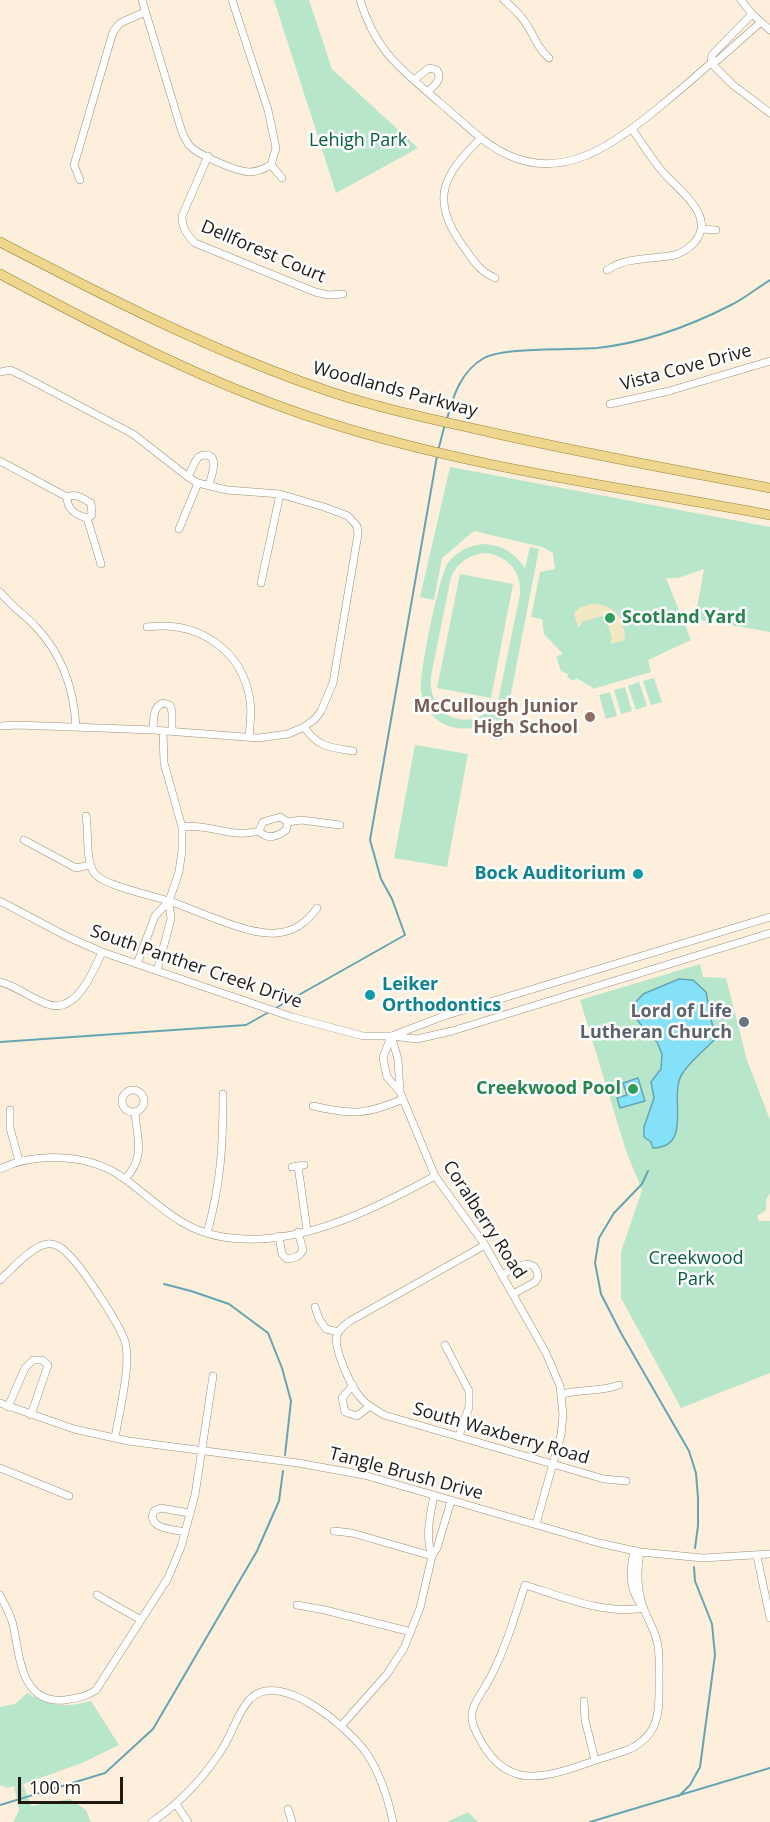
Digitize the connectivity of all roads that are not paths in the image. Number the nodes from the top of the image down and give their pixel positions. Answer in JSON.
{"nodes":[{"id":1,"x":142,"y":0,"type":"edge"},
{"id":2,"x":232,"y":0,"type":"edge"},
{"id":3,"x":360,"y":0,"type":"edge"},
{"id":4,"x":504,"y":0,"type":"edge"},
{"id":5,"x":741,"y":0,"type":"edge"},
{"id":6,"x":145,"y":12,"type":"junction"},
{"id":7,"x":752,"y":14,"type":"junction"},
{"id":8,"x":761,"y":22,"type":"junction"},
{"id":9,"x":770,"y":30,"type":"edge"},
{"id":10,"x":549,"y":58,"type":"dead end"},
{"id":11,"x":711,"y":63,"type":"junction"},
{"id":12,"x":414,"y":80,"type":"junction"},
{"id":13,"x":428,"y":92,"type":"junction"},
{"id":14,"x":770,"y":113,"type":"edge"},
{"id":15,"x":632,"y":129,"type":"junction"},
{"id":16,"x":481,"y":138,"type":"junction"},
{"id":17,"x":208,"y":156,"type":"junction"},
{"id":18,"x":271,"y":165,"type":"junction"},
{"id":19,"x":282,"y":178,"type":"dead end"},
{"id":20,"x":80,"y":180,"type":"dead end"},
{"id":21,"x":701,"y":229,"type":"junction"},
{"id":22,"x":716,"y":230,"type":"dead end"},
{"id":23,"x":0,"y":242,"type":"edge"},
{"id":24,"x":607,"y":270,"type":"dead end"},
{"id":25,"x":0,"y":274,"type":"edge"},
{"id":26,"x":495,"y":279,"type":"dead end"},
{"id":27,"x":343,"y":294,"type":"dead end"},
{"id":28,"x":770,"y":361,"type":"edge"},
{"id":29,"x":1,"y":372,"type":"edge"},
{"id":30,"x":610,"y":404,"type":"dead end"},
{"id":31,"x":0,"y":461,"type":"edge"},
{"id":32,"x":188,"y":477,"type":"junction"},
{"id":33,"x":198,"y":483,"type":"junction"},
{"id":34,"x":209,"y":485,"type":"junction"},
{"id":35,"x":770,"y":488,"type":"edge"},
{"id":36,"x":280,"y":494,"type":"junction"},
{"id":37,"x":67,"y":498,"type":"junction"},
{"id":38,"x":770,"y":515,"type":"edge"},
{"id":39,"x":87,"y":518,"type":"junction"},
{"id":40,"x":178,"y":529,"type":"dead end"},
{"id":41,"x":101,"y":564,"type":"dead end"},
{"id":42,"x":261,"y":583,"type":"dead end"},
{"id":43,"x":0,"y":592,"type":"edge"},
{"id":44,"x":147,"y":627,"type":"dead end"},
{"id":45,"x":0,"y":726,"type":"edge"},
{"id":46,"x":76,"y":727,"type":"junction"},
{"id":47,"x":304,"y":727,"type":"junction"},
{"id":48,"x":153,"y":730,"type":"junction"},
{"id":49,"x":162,"y":731,"type":"junction"},
{"id":50,"x":172,"y":732,"type":"junction"},
{"id":51,"x":249,"y":738,"type":"junction"},
{"id":52,"x":353,"y":751,"type":"dead end"},
{"id":53,"x":86,"y":816,"type":"dead end"},
{"id":54,"x":288,"y":822,"type":"junction"},
{"id":55,"x":340,"y":825,"type":"dead end"},
{"id":56,"x":182,"y":827,"type":"junction"},
{"id":57,"x":259,"y":831,"type":"junction"},
{"id":58,"x":24,"y":840,"type":"dead end"},
{"id":59,"x":90,"y":865,"type":"junction"},
{"id":60,"x":0,"y":901,"type":"edge"},
{"id":61,"x":169,"y":901,"type":"junction"},
{"id":62,"x":317,"y":908,"type":"dead end"},
{"id":63,"x":770,"y":917,"type":"edge"},
{"id":64,"x":770,"y":933,"type":"edge"},
{"id":65,"x":102,"y":952,"type":"junction"},
{"id":66,"x":137,"y":964,"type":"junction"},
{"id":67,"x":157,"y":970,"type":"junction"},
{"id":68,"x":0,"y":982,"type":"edge"},
{"id":69,"x":391,"y":1036,"type":"junction"},
{"id":70,"x":223,"y":1094,"type":"dead end"},
{"id":71,"x":402,"y":1095,"type":"junction"},
{"id":72,"x":314,"y":1106,"type":"dead end"},
{"id":73,"x":10,"y":1110,"type":"dead end"},
{"id":74,"x":135,"y":1112,"type":"dead end"},
{"id":75,"x":19,"y":1161,"type":"junction"},
{"id":76,"x":298,"y":1166,"type":"dead end"},
{"id":77,"x":0,"y":1169,"type":"edge"},
{"id":78,"x":435,"y":1176,"type":"junction"},
{"id":79,"x":125,"y":1179,"type":"junction"},
{"id":80,"x":307,"y":1230,"type":"junction"},
{"id":81,"x":207,"y":1233,"type":"junction"},
{"id":82,"x":298,"y":1233,"type":"junction"},
{"id":83,"x":279,"y":1236,"type":"junction"},
{"id":84,"x":485,"y":1245,"type":"junction"},
{"id":85,"x":502,"y":1275,"type":"junction"},
{"id":86,"x":0,"y":1281,"type":"edge"},
{"id":87,"x":513,"y":1294,"type":"junction"},
{"id":88,"x":315,"y":1307,"type":"dead end"},
{"id":89,"x":339,"y":1332,"type":"junction"},
{"id":90,"x":446,"y":1345,"type":"dead end"},
{"id":91,"x":213,"y":1376,"type":"dead end"},
{"id":92,"x":353,"y":1385,"type":"junction"},
{"id":93,"x":619,"y":1385,"type":"dead end"},
{"id":94,"x":562,"y":1394,"type":"junction"},
{"id":95,"x":0,"y":1403,"type":"edge"},
{"id":96,"x":370,"y":1406,"type":"junction"},
{"id":97,"x":8,"y":1407,"type":"junction"},
{"id":98,"x":31,"y":1415,"type":"junction"},
{"id":99,"x":459,"y":1436,"type":"junction"},
{"id":100,"x":115,"y":1438,"type":"junction"},
{"id":101,"x":200,"y":1450,"type":"junction"},
{"id":102,"x":552,"y":1464,"type":"junction"},
{"id":103,"x":0,"y":1468,"type":"edge"},
{"id":104,"x":626,"y":1481,"type":"dead end"},
{"id":105,"x":434,"y":1495,"type":"junction"},
{"id":106,"x":69,"y":1496,"type":"dead end"},
{"id":107,"x":451,"y":1501,"type":"junction"},
{"id":108,"x":189,"y":1513,"type":"junction"},
{"id":109,"x":536,"y":1524,"type":"junction"},
{"id":110,"x":185,"y":1532,"type":"junction"},
{"id":111,"x":334,"y":1532,"type":"dead end"},
{"id":112,"x":637,"y":1551,"type":"junction"},
{"id":113,"x":770,"y":1554,"type":"edge"},
{"id":114,"x":432,"y":1556,"type":"junction"},
{"id":115,"x":757,"y":1556,"type":"junction"},
{"id":116,"x":0,"y":1595,"type":"edge"},
{"id":117,"x":97,"y":1595,"type":"dead end"},
{"id":118,"x":297,"y":1605,"type":"dead end"},
{"id":119,"x":644,"y":1608,"type":"junction"},
{"id":120,"x":770,"y":1616,"type":"edge"},
{"id":121,"x":141,"y":1620,"type":"junction"},
{"id":122,"x":411,"y":1632,"type":"junction"},
{"id":123,"x":584,"y":1701,"type":"dead end"},
{"id":124,"x":342,"y":1725,"type":"junction"},
{"id":125,"x":595,"y":1760,"type":"junction"},
{"id":126,"x":176,"y":1804,"type":"junction"},
{"id":127,"x":288,"y":1809,"type":"dead end"},
{"id":128,"x":152,"y":1822,"type":"edge"},
{"id":129,"x":188,"y":1822,"type":"edge"},
{"id":130,"x":292,"y":1822,"type":"edge"},
{"id":131,"x":393,"y":1822,"type":"edge"}],
"edges":[{"from":1,"to":6,"type":"street"},
{"from":2,"to":18,"type":"street"},
{"from":3,"to":12,"type":"street"},
{"from":4,"to":10,"type":"street"},
{"from":5,"to":7,"type":"street"},
{"from":6,"to":17,"type":"street"},
{"from":6,"to":20,"type":"street"},
{"from":7,"to":8,"type":"street"},
{"from":7,"to":11,"type":"street"},
{"from":8,"to":9,"type":"street"},
{"from":8,"to":11,"type":"street"},
{"from":11,"to":14,"type":"street"},
{"from":11,"to":15,"type":"street"},
{"from":12,"to":13,"type":"street"},
{"from":12,"to":13,"type":"street"},
{"from":13,"to":16,"type":"street"},
{"from":15,"to":16,"type":"street"},
{"from":15,"to":21,"type":"street"},
{"from":16,"to":26,"type":"street"},
{"from":17,"to":18,"type":"street"},
{"from":17,"to":27,"type":"street","name":"Dellforest Court"},
{"from":18,"to":19,"type":"street"},
{"from":21,"to":22,"type":"street"},
{"from":21,"to":24,"type":"street"},
{"from":23,"to":35,"type":"main road","name":"Woodlands Parkway"},
{"from":25,"to":38,"type":"main road"},
{"from":28,"to":30,"type":"street","name":"Vista Cove Drive"},
{"from":29,"to":32,"type":"street"},
{"from":31,"to":37,"type":"street"},
{"from":32,"to":33,"type":"street"},
{"from":32,"to":34,"type":"street"},
{"from":33,"to":34,"type":"street"},
{"from":33,"to":40,"type":"street"},
{"from":34,"to":36,"type":"street"},
{"from":36,"to":42,"type":"street"},
{"from":36,"to":47,"type":"street"},
{"from":37,"to":39,"type":"street"},
{"from":37,"to":39,"type":"street"},
{"from":39,"to":41,"type":"street"},
{"from":43,"to":46,"type":"street"},
{"from":44,"to":51,"type":"street"},
{"from":45,"to":46,"type":"street"},
{"from":46,"to":48,"type":"street"},
{"from":47,"to":51,"type":"street"},
{"from":47,"to":52,"type":"street"},
{"from":48,"to":49,"type":"street"},
{"from":48,"to":50,"type":"street"},
{"from":49,"to":50,"type":"street"},
{"from":49,"to":56,"type":"street"},
{"from":50,"to":51,"type":"street"},
{"from":53,"to":59,"type":"street"},
{"from":54,"to":55,"type":"street"},
{"from":54,"to":57,"type":"street"},
{"from":54,"to":57,"type":"street"},
{"from":56,"to":57,"type":"street"},
{"from":56,"to":61,"type":"street"},
{"from":58,"to":59,"type":"street"},
{"from":59,"to":61,"type":"street"},
{"from":60,"to":65,"type":"street","name":"South Panther Creek Drive"},
{"from":61,"to":62,"type":"street"},
{"from":61,"to":66,"type":"street"},
{"from":61,"to":67,"type":"street"},
{"from":63,"to":69,"type":"street","name":"South Panther Creek Drive"},
{"from":64,"to":69,"type":"street","name":"South Panther Creek Drive"},
{"from":65,"to":66,"type":"street","name":"South Panther Creek Drive"},
{"from":65,"to":68,"type":"street"},
{"from":66,"to":67,"type":"street","name":"South Panther Creek Drive"},
{"from":67,"to":69,"type":"street","name":"South Panther Creek Drive"},
{"from":69,"to":71,"type":"street","name":"Coralberry Road"},
{"from":69,"to":71,"type":"street","name":"Coralberry Road"},
{"from":70,"to":81,"type":"street"},
{"from":71,"to":72,"type":"street"},
{"from":71,"to":78,"type":"street","name":"Coralberry Road"},
{"from":73,"to":75,"type":"street"},
{"from":74,"to":79,"type":"street"},
{"from":75,"to":77,"type":"street"},
{"from":75,"to":79,"type":"street"},
{"from":76,"to":80,"type":"street"},
{"from":78,"to":80,"type":"street"},
{"from":78,"to":84,"type":"street","name":"Coralberry Road"},
{"from":79,"to":81,"type":"street"},
{"from":80,"to":82,"type":"street"},
{"from":81,"to":83,"type":"street"},
{"from":82,"to":83,"type":"street"},
{"from":82,"to":83,"type":"street"},
{"from":84,"to":85,"type":"street","name":"Coralberry Road"},
{"from":84,"to":89,"type":"street"},
{"from":85,"to":87,"type":"street","name":"Coralberry Road"},
{"from":85,"to":87,"type":"street"},
{"from":86,"to":100,"type":"street"},
{"from":87,"to":94,"type":"street","name":"Coralberry Road"},
{"from":88,"to":89,"type":"street"},
{"from":89,"to":92,"type":"street","name":"South Waxberry Road"},
{"from":90,"to":99,"type":"street"},
{"from":91,"to":101,"type":"street"},
{"from":92,"to":96,"type":"street","name":"South Waxberry Road"},
{"from":92,"to":96,"type":"street"},
{"from":93,"to":94,"type":"street"},
{"from":94,"to":102,"type":"street","name":"Coralberry Road"},
{"from":95,"to":97,"type":"street","name":"Tangle Brush Drive"},
{"from":96,"to":99,"type":"street","name":"South Waxberry Road"},
{"from":97,"to":98,"type":"street","name":"Tangle Brush Drive"},
{"from":97,"to":98,"type":"street"},
{"from":98,"to":100,"type":"street","name":"Tangle Brush Drive"},
{"from":99,"to":102,"type":"street","name":"South Waxberry Road"},
{"from":100,"to":101,"type":"street","name":"Tangle Brush Drive"},
{"from":101,"to":105,"type":"street","name":"Tangle Brush Drive"},
{"from":101,"to":108,"type":"street"},
{"from":102,"to":104,"type":"street","name":"South Waxberry Road"},
{"from":102,"to":109,"type":"street","name":"Coralberry Road"},
{"from":103,"to":106,"type":"street"},
{"from":105,"to":107,"type":"street","name":"Tangle Brush Drive"},
{"from":105,"to":114,"type":"street"},
{"from":107,"to":109,"type":"street","name":"Tangle Brush Drive"},
{"from":107,"to":114,"type":"street"},
{"from":108,"to":110,"type":"street"},
{"from":108,"to":110,"type":"street"},
{"from":109,"to":112,"type":"street","name":"Tangle Brush Drive"},
{"from":110,"to":121,"type":"street"},
{"from":111,"to":114,"type":"street"},
{"from":112,"to":115,"type":"street","name":"Tangle Brush Drive"},
{"from":112,"to":119,"type":"street"},
{"from":113,"to":115,"type":"street","name":"Tangle Brush Drive"},
{"from":114,"to":122,"type":"street"},
{"from":115,"to":120,"type":"street"},
{"from":116,"to":121,"type":"street"},
{"from":117,"to":121,"type":"street"},
{"from":118,"to":122,"type":"street"},
{"from":119,"to":125,"type":"street"},
{"from":119,"to":125,"type":"street"},
{"from":122,"to":124,"type":"street"},
{"from":123,"to":125,"type":"street"},
{"from":124,"to":126,"type":"street"},
{"from":124,"to":131,"type":"street"},
{"from":126,"to":128,"type":"street"},
{"from":126,"to":129,"type":"street"},
{"from":127,"to":130,"type":"street"}]}
